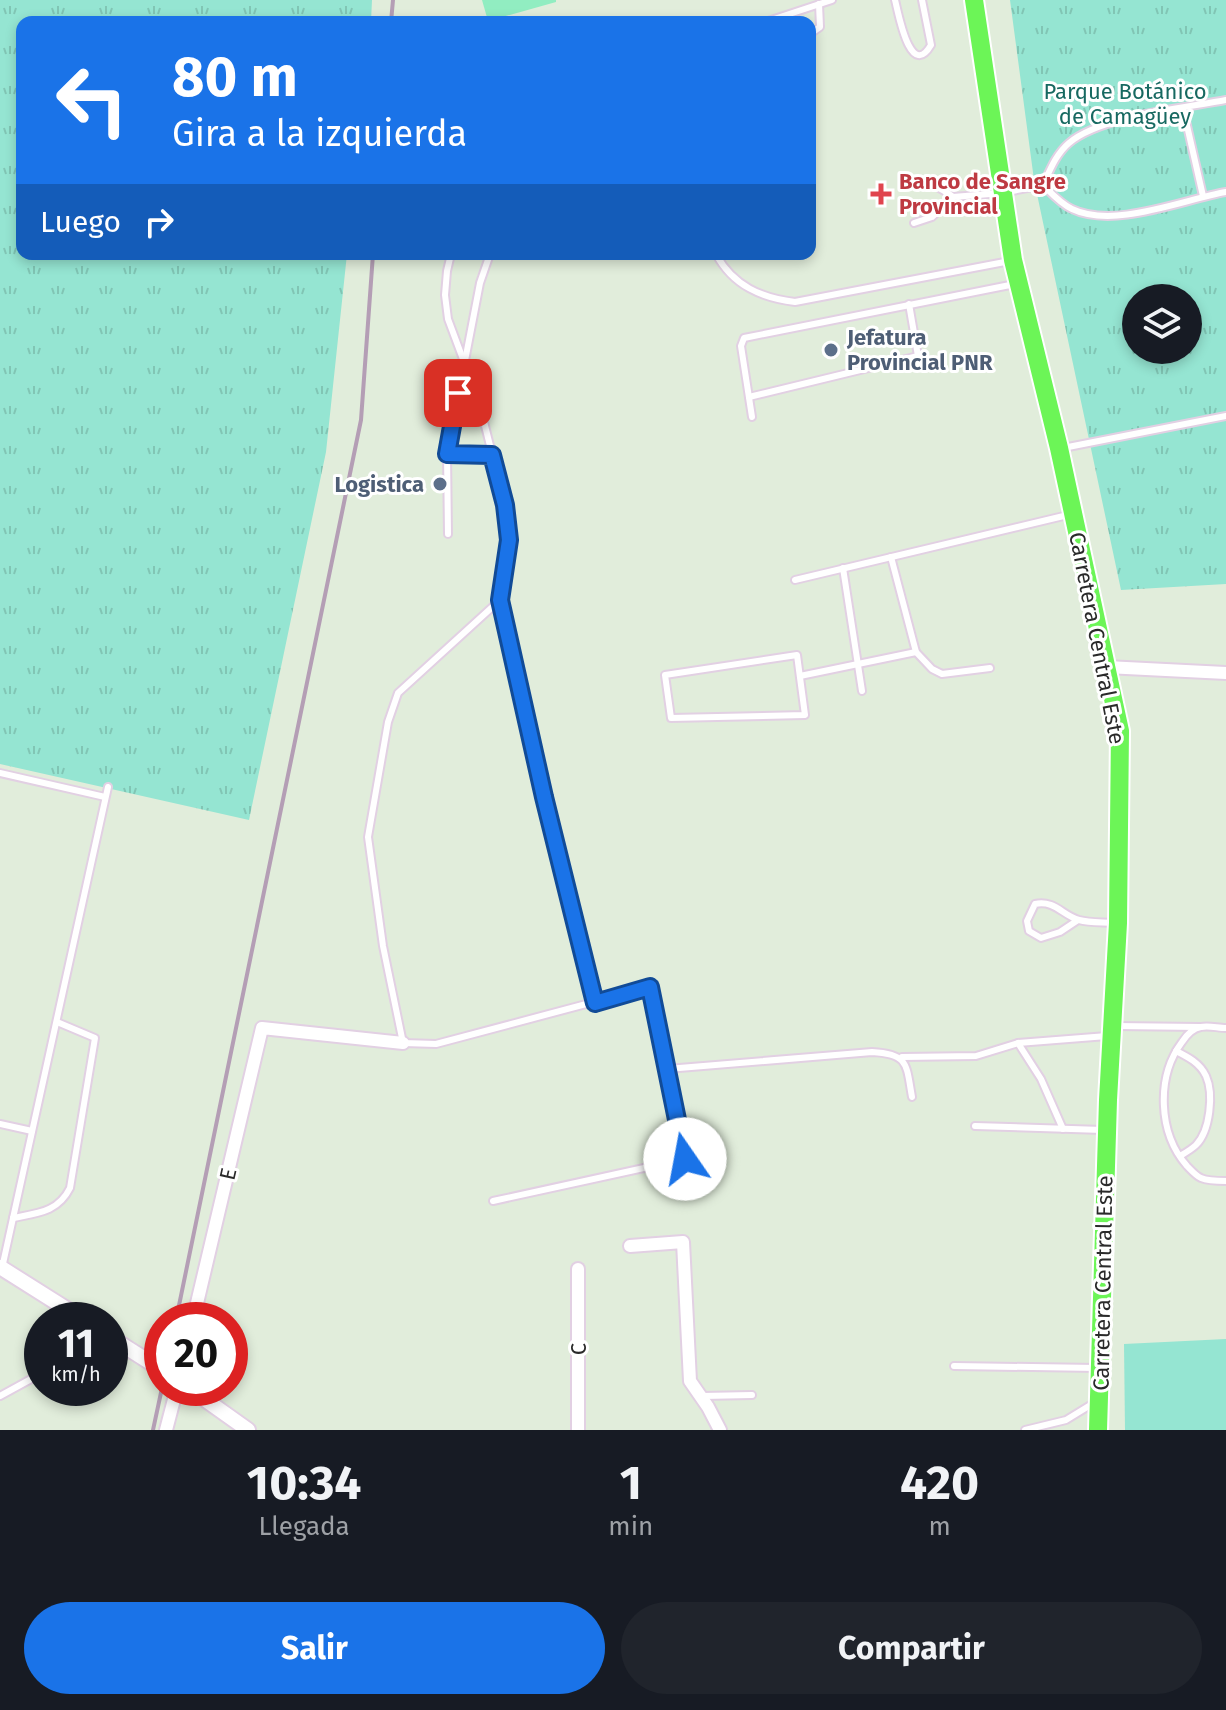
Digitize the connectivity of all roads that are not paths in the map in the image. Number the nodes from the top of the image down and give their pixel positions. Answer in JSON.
{"nodes":[{"id":1,"x":832,"y":0,"type":"edge"},
{"id":2,"x":895,"y":0,"type":"edge"},
{"id":3,"x":922,"y":0,"type":"edge"},
{"id":4,"x":974,"y":0,"type":"edge"},
{"id":5,"x":816,"y":3,"type":"edge"},
{"id":6,"x":781,"y":16,"type":"edge"},
{"id":7,"x":816,"y":32,"type":"edge"},
{"id":8,"x":1226,"y":100,"type":"edge"},
{"id":9,"x":1183,"y":108,"type":"junction"},
{"id":10,"x":1043,"y":185,"type":"junction"},
{"id":11,"x":907,"y":186,"type":"dead end"},
{"id":12,"x":1226,"y":192,"type":"edge"},
{"id":13,"x":1002,"y":193,"type":"junction"},
{"id":14,"x":1203,"y":196,"type":"junction"},
{"id":15,"x":953,"y":197,"type":"junction"},
{"id":16,"x":914,"y":223,"type":"dead end"},
{"id":17,"x":450,"y":260,"type":"edge"},
{"id":18,"x":488,"y":260,"type":"edge"},
{"id":19,"x":721,"y":260,"type":"edge"},
{"id":20,"x":1013,"y":260,"type":"junction"},
{"id":21,"x":1019,"y":283,"type":"junction"},
{"id":22,"x":909,"y":304,"type":"junction"},
{"id":23,"x":464,"y":362,"type":"junction"},
{"id":24,"x":749,"y":397,"type":"junction"},
{"id":25,"x":1226,"y":416,"type":"edge"},
{"id":26,"x":752,"y":417,"type":"dead end"},
{"id":27,"x":1059,"y":448,"type":"junction"},
{"id":28,"x":447,"y":454,"type":"junction"},
{"id":29,"x":492,"y":455,"type":"junction"},
{"id":30,"x":1072,"y":514,"type":"junction"},
{"id":31,"x":448,"y":534,"type":"dead end"},
{"id":32,"x":891,"y":557,"type":"junction"},
{"id":33,"x":843,"y":568,"type":"junction"},
{"id":34,"x":795,"y":580,"type":"dead end"},
{"id":35,"x":500,"y":600,"type":"junction"},
{"id":36,"x":916,"y":652,"type":"junction"},
{"id":37,"x":858,"y":664,"type":"junction"},
{"id":38,"x":1106,"y":667,"type":"junction"},
{"id":39,"x":990,"y":668,"type":"dead end"},
{"id":40,"x":1226,"y":673,"type":"edge"},
{"id":41,"x":800,"y":676,"type":"junction"},
{"id":42,"x":862,"y":691,"type":"dead end"},
{"id":43,"x":0,"y":773,"type":"edge"},
{"id":44,"x":108,"y":787,"type":"dead end"},
{"id":45,"x":105,"y":797,"type":"junction"},
{"id":46,"x":1078,"y":920,"type":"junction"},
{"id":47,"x":1118,"y":923,"type":"junction"},
{"id":48,"x":595,"y":1003,"type":"junction"},
{"id":49,"x":57,"y":1022,"type":"junction"},
{"id":50,"x":1200,"y":1027,"type":"junction"},
{"id":51,"x":1226,"y":1028,"type":"edge"},
{"id":52,"x":1111,"y":1031,"type":"junction"},
{"id":53,"x":403,"y":1043,"type":"junction"},
{"id":54,"x":1018,"y":1043,"type":"junction"},
{"id":55,"x":1176,"y":1051,"type":"junction"},
{"id":56,"x":902,"y":1057,"type":"junction"},
{"id":57,"x":667,"y":1069,"type":"junction"},
{"id":58,"x":912,"y":1097,"type":"dead end"},
{"id":59,"x":0,"y":1124,"type":"edge"},
{"id":60,"x":975,"y":1126,"type":"dead end"},
{"id":61,"x":1063,"y":1129,"type":"junction"},
{"id":62,"x":32,"y":1131,"type":"junction"},
{"id":63,"x":1107,"y":1131,"type":"junction"},
{"id":64,"x":1180,"y":1156,"type":"junction"},
{"id":65,"x":1226,"y":1181,"type":"edge"},
{"id":66,"x":493,"y":1201,"type":"dead end"},
{"id":67,"x":13,"y":1218,"type":"junction"},
{"id":68,"x":630,"y":1246,"type":"dead end"},
{"id":69,"x":1,"y":1267,"type":"edge"},
{"id":70,"x":578,"y":1269,"type":"dead end"},
{"id":71,"x":56,"y":1302,"type":"edge"},
{"id":72,"x":197,"y":1302,"type":"edge"},
{"id":73,"x":954,"y":1366,"type":"dead end"},
{"id":74,"x":1101,"y":1368,"type":"junction"},
{"id":75,"x":24,"y":1383,"type":"edge"},
{"id":76,"x":752,"y":1395,"type":"dead end"},
{"id":77,"x":0,"y":1396,"type":"edge"},
{"id":78,"x":699,"y":1396,"type":"junction"},
{"id":79,"x":1100,"y":1399,"type":"junction"},
{"id":80,"x":172,"y":1406,"type":"edge"},
{"id":81,"x":214,"y":1406,"type":"edge"},
{"id":82,"x":1066,"y":1420,"type":"junction"},
{"id":83,"x":166,"y":1430,"type":"edge"},
{"id":84,"x":248,"y":1430,"type":"edge"},
{"id":85,"x":578,"y":1430,"type":"edge"},
{"id":86,"x":720,"y":1430,"type":"edge"},
{"id":87,"x":1025,"y":1430,"type":"edge"},
{"id":88,"x":1066,"y":1430,"type":"edge"},
{"id":89,"x":1098,"y":1430,"type":"edge"}],
"edges":[{"from":1,"to":5,"type":"lane"},
{"from":2,"to":3,"type":"lane"},
{"from":4,"to":13,"type":"main road","name":"Carretera Central Este"},
{"from":5,"to":6,"type":"lane"},
{"from":5,"to":7,"type":"lane"},
{"from":8,"to":9,"type":"lane"},
{"from":9,"to":10,"type":"lane"},
{"from":9,"to":14,"type":"lane"},
{"from":10,"to":13,"type":"lane"},
{"from":10,"to":14,"type":"lane"},
{"from":11,"to":15,"type":"lane"},
{"from":12,"to":14,"type":"lane"},
{"from":13,"to":15,"type":"lane"},
{"from":13,"to":20,"type":"main road","name":"Carretera Central Este"},
{"from":15,"to":16,"type":"lane"},
{"from":17,"to":23,"type":"lane"},
{"from":18,"to":23,"type":"lane"},
{"from":19,"to":20,"type":"lane"},
{"from":20,"to":21,"type":"main road","name":"Carretera Central Este"},
{"from":21,"to":22,"type":"lane"},
{"from":21,"to":27,"type":"main road","name":"Carretera Central Este"},
{"from":22,"to":24,"type":"lane"},
{"from":22,"to":24,"type":"lane"},
{"from":23,"to":28,"type":"lane"},
{"from":23,"to":29,"type":"lane"},
{"from":24,"to":26,"type":"lane"},
{"from":25,"to":27,"type":"lane"},
{"from":27,"to":30,"type":"main road","name":"Carretera Central Este"},
{"from":28,"to":29,"type":"lane"},
{"from":28,"to":31,"type":"lane"},
{"from":29,"to":35,"type":"lane"},
{"from":30,"to":32,"type":"lane"},
{"from":30,"to":38,"type":"main road","name":"Carretera Central Este"},
{"from":32,"to":33,"type":"lane"},
{"from":32,"to":36,"type":"lane"},
{"from":33,"to":34,"type":"lane"},
{"from":33,"to":37,"type":"lane"},
{"from":35,"to":48,"type":"lane"},
{"from":35,"to":53,"type":"lane"},
{"from":36,"to":37,"type":"lane"},
{"from":36,"to":39,"type":"lane"},
{"from":37,"to":41,"type":"lane"},
{"from":37,"to":42,"type":"lane"},
{"from":38,"to":40,"type":"street"},
{"from":38,"to":47,"type":"main road","name":"Carretera Central Este"},
{"from":41,"to":41,"type":"lane"},
{"from":43,"to":45,"type":"lane"},
{"from":44,"to":45,"type":"lane"},
{"from":45,"to":49,"type":"lane"},
{"from":46,"to":46,"type":"lane"},
{"from":46,"to":47,"type":"lane"},
{"from":47,"to":52,"type":"main road","name":"Carretera Central Este"},
{"from":48,"to":53,"type":"lane"},
{"from":48,"to":57,"type":"lane"},
{"from":49,"to":62,"type":"lane"},
{"from":49,"to":67,"type":"lane"},
{"from":50,"to":51,"type":"lane"},
{"from":50,"to":52,"type":"lane"},
{"from":50,"to":55,"type":"lane"},
{"from":52,"to":54,"type":"lane"},
{"from":52,"to":63,"type":"main road","name":"Carretera Central Este"},
{"from":53,"to":72,"type":"street","name":"E"},
{"from":54,"to":56,"type":"lane"},
{"from":54,"to":61,"type":"lane"},
{"from":55,"to":64,"type":"lane"},
{"from":55,"to":64,"type":"lane"},
{"from":56,"to":57,"type":"lane"},
{"from":56,"to":58,"type":"lane"},
{"from":57,"to":66,"type":"lane"},
{"from":59,"to":62,"type":"lane"},
{"from":60,"to":61,"type":"lane"},
{"from":61,"to":63,"type":"lane"},
{"from":62,"to":67,"type":"lane"},
{"from":63,"to":74,"type":"main road","name":"Carretera Central Este"},
{"from":64,"to":65,"type":"lane"},
{"from":67,"to":69,"type":"lane"},
{"from":68,"to":78,"type":"street"},
{"from":69,"to":71,"type":"street"},
{"from":70,"to":85,"type":"street","name":"C"},
{"from":73,"to":74,"type":"lane"},
{"from":74,"to":79,"type":"main road","name":"Carretera Central Este"},
{"from":75,"to":77,"type":"lane"},
{"from":76,"to":78,"type":"lane"},
{"from":78,"to":86,"type":"street"},
{"from":79,"to":82,"type":"lane"},
{"from":79,"to":89,"type":"main road","name":"Carretera Central Este"},
{"from":80,"to":83,"type":"street"},
{"from":81,"to":84,"type":"street"},
{"from":82,"to":87,"type":"lane"},
{"from":82,"to":88,"type":"lane"}]}
